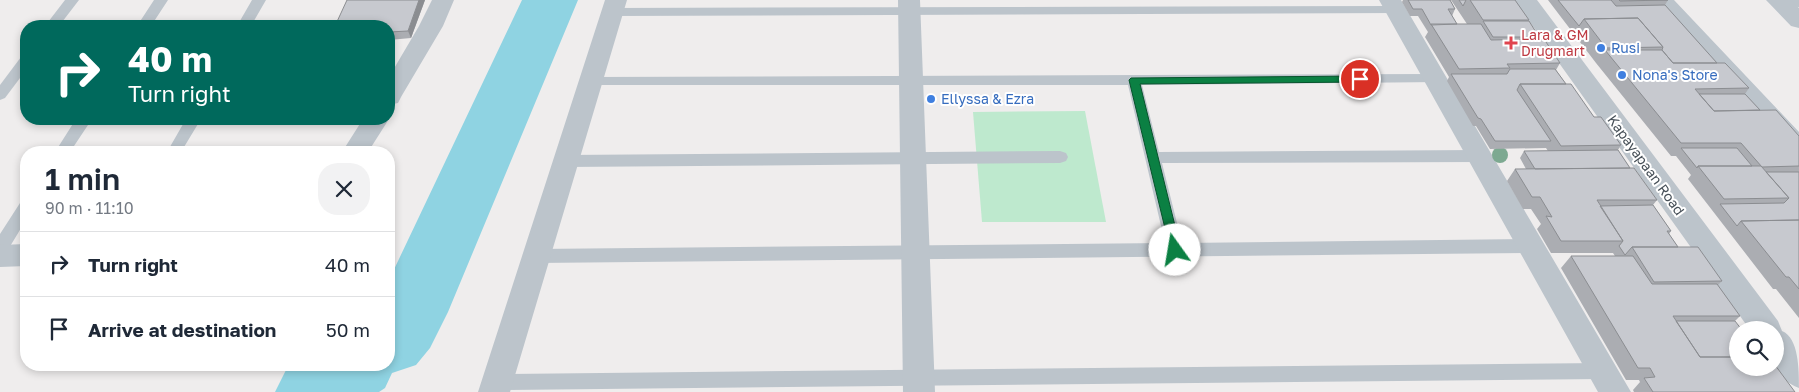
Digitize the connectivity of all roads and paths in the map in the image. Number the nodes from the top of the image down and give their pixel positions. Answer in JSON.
{"nodes":[{"id":1,"x":72,"y":0,"type":"edge"},
{"id":2,"x":161,"y":0,"type":"edge"},
{"id":3,"x":259,"y":0,"type":"edge"},
{"id":4,"x":443,"y":0,"type":"edge"},
{"id":5,"x":1525,"y":0,"type":"edge"},
{"id":6,"x":1662,"y":0,"type":"edge"},
{"id":7,"x":1786,"y":2,"type":"edge"},
{"id":8,"x":1392,"y":5,"type":"edge"},
{"id":9,"x":614,"y":6,"type":"edge"},
{"id":10,"x":909,"y":6,"type":"edge"},
{"id":11,"x":57,"y":20,"type":"edge"},
{"id":12,"x":148,"y":20,"type":"edge"},
{"id":13,"x":247,"y":20,"type":"edge"},
{"id":14,"x":1799,"y":21,"type":"edge"},
{"id":15,"x":20,"y":68,"type":"edge"},
{"id":16,"x":1435,"y":79,"type":"junction"},
{"id":17,"x":1134,"y":80,"type":"junction"},
{"id":18,"x":911,"y":81,"type":"junction"},
{"id":19,"x":590,"y":82,"type":"junction"},
{"id":20,"x":395,"y":87,"type":"edge"},
{"id":21,"x":0,"y":95,"type":"edge"},
{"id":22,"x":80,"y":125,"type":"edge"},
{"id":23,"x":189,"y":125,"type":"edge"},
{"id":24,"x":372,"y":125,"type":"edge"},
{"id":25,"x":66,"y":146,"type":"edge"},
{"id":26,"x":177,"y":146,"type":"edge"},
{"id":27,"x":359,"y":146,"type":"edge"},
{"id":28,"x":1799,"y":148,"type":"edge"},
{"id":29,"x":1479,"y":156,"type":"junction"},
{"id":30,"x":1060,"y":157,"type":"dead end"},
{"id":31,"x":1153,"y":158,"type":"junction"},
{"id":32,"x":913,"y":159,"type":"junction"},
{"id":33,"x":565,"y":161,"type":"junction"},
{"id":34,"x":20,"y":217,"type":"edge"},
{"id":35,"x":1531,"y":246,"type":"junction"},
{"id":36,"x":0,"y":248,"type":"edge"},
{"id":37,"x":1175,"y":250,"type":"junction"},
{"id":38,"x":915,"y":252,"type":"junction"},
{"id":39,"x":20,"y":255,"type":"edge"},
{"id":40,"x":0,"y":256,"type":"edge"},
{"id":41,"x":536,"y":256,"type":"junction"},
{"id":42,"x":1760,"y":321,"type":"edge"},
{"id":43,"x":1784,"y":353,"type":"edge"},
{"id":44,"x":1799,"y":374,"type":"edge"},
{"id":45,"x":1609,"y":382,"type":"edge"},
{"id":46,"x":918,"y":385,"type":"edge"},
{"id":47,"x":495,"y":387,"type":"edge"}],
"edges":[{"from":1,"to":11,"type":"lane"},
{"from":2,"to":12,"type":"lane"},
{"from":3,"to":13,"type":"lane"},
{"from":4,"to":20,"type":"street"},
{"from":5,"to":42,"type":"street","name":"Kapayapaan Road"},
{"from":6,"to":28,"type":"street"},
{"from":7,"to":14,"type":"street"},
{"from":8,"to":10,"type":"lane"},
{"from":8,"to":16,"type":"street"},
{"from":9,"to":10,"type":"lane"},
{"from":9,"to":19,"type":"street"},
{"from":10,"to":18,"type":"street"},
{"from":15,"to":21,"type":"lane"},
{"from":16,"to":17,"type":"lane"},
{"from":16,"to":29,"type":"street"},
{"from":17,"to":18,"type":"lane"},
{"from":17,"to":31,"type":"lane"},
{"from":18,"to":19,"type":"lane"},
{"from":18,"to":32,"type":"street"},
{"from":19,"to":33,"type":"street"},
{"from":22,"to":25,"type":"lane"},
{"from":23,"to":26,"type":"lane"},
{"from":24,"to":27,"type":"street"},
{"from":29,"to":31,"type":"lane"},
{"from":29,"to":35,"type":"street"},
{"from":30,"to":32,"type":"lane"},
{"from":31,"to":37,"type":"lane"},
{"from":32,"to":33,"type":"lane"},
{"from":32,"to":38,"type":"street"},
{"from":33,"to":41,"type":"street"},
{"from":34,"to":36,"type":"lane"},
{"from":35,"to":37,"type":"lane"},
{"from":35,"to":45,"type":"street"},
{"from":37,"to":38,"type":"lane"},
{"from":38,"to":41,"type":"lane"},
{"from":38,"to":46,"type":"street"},
{"from":39,"to":40,"type":"street"},
{"from":41,"to":47,"type":"street"},
{"from":43,"to":44,"type":"street"},
{"from":45,"to":46,"type":"lane"},
{"from":46,"to":47,"type":"lane"}]}
